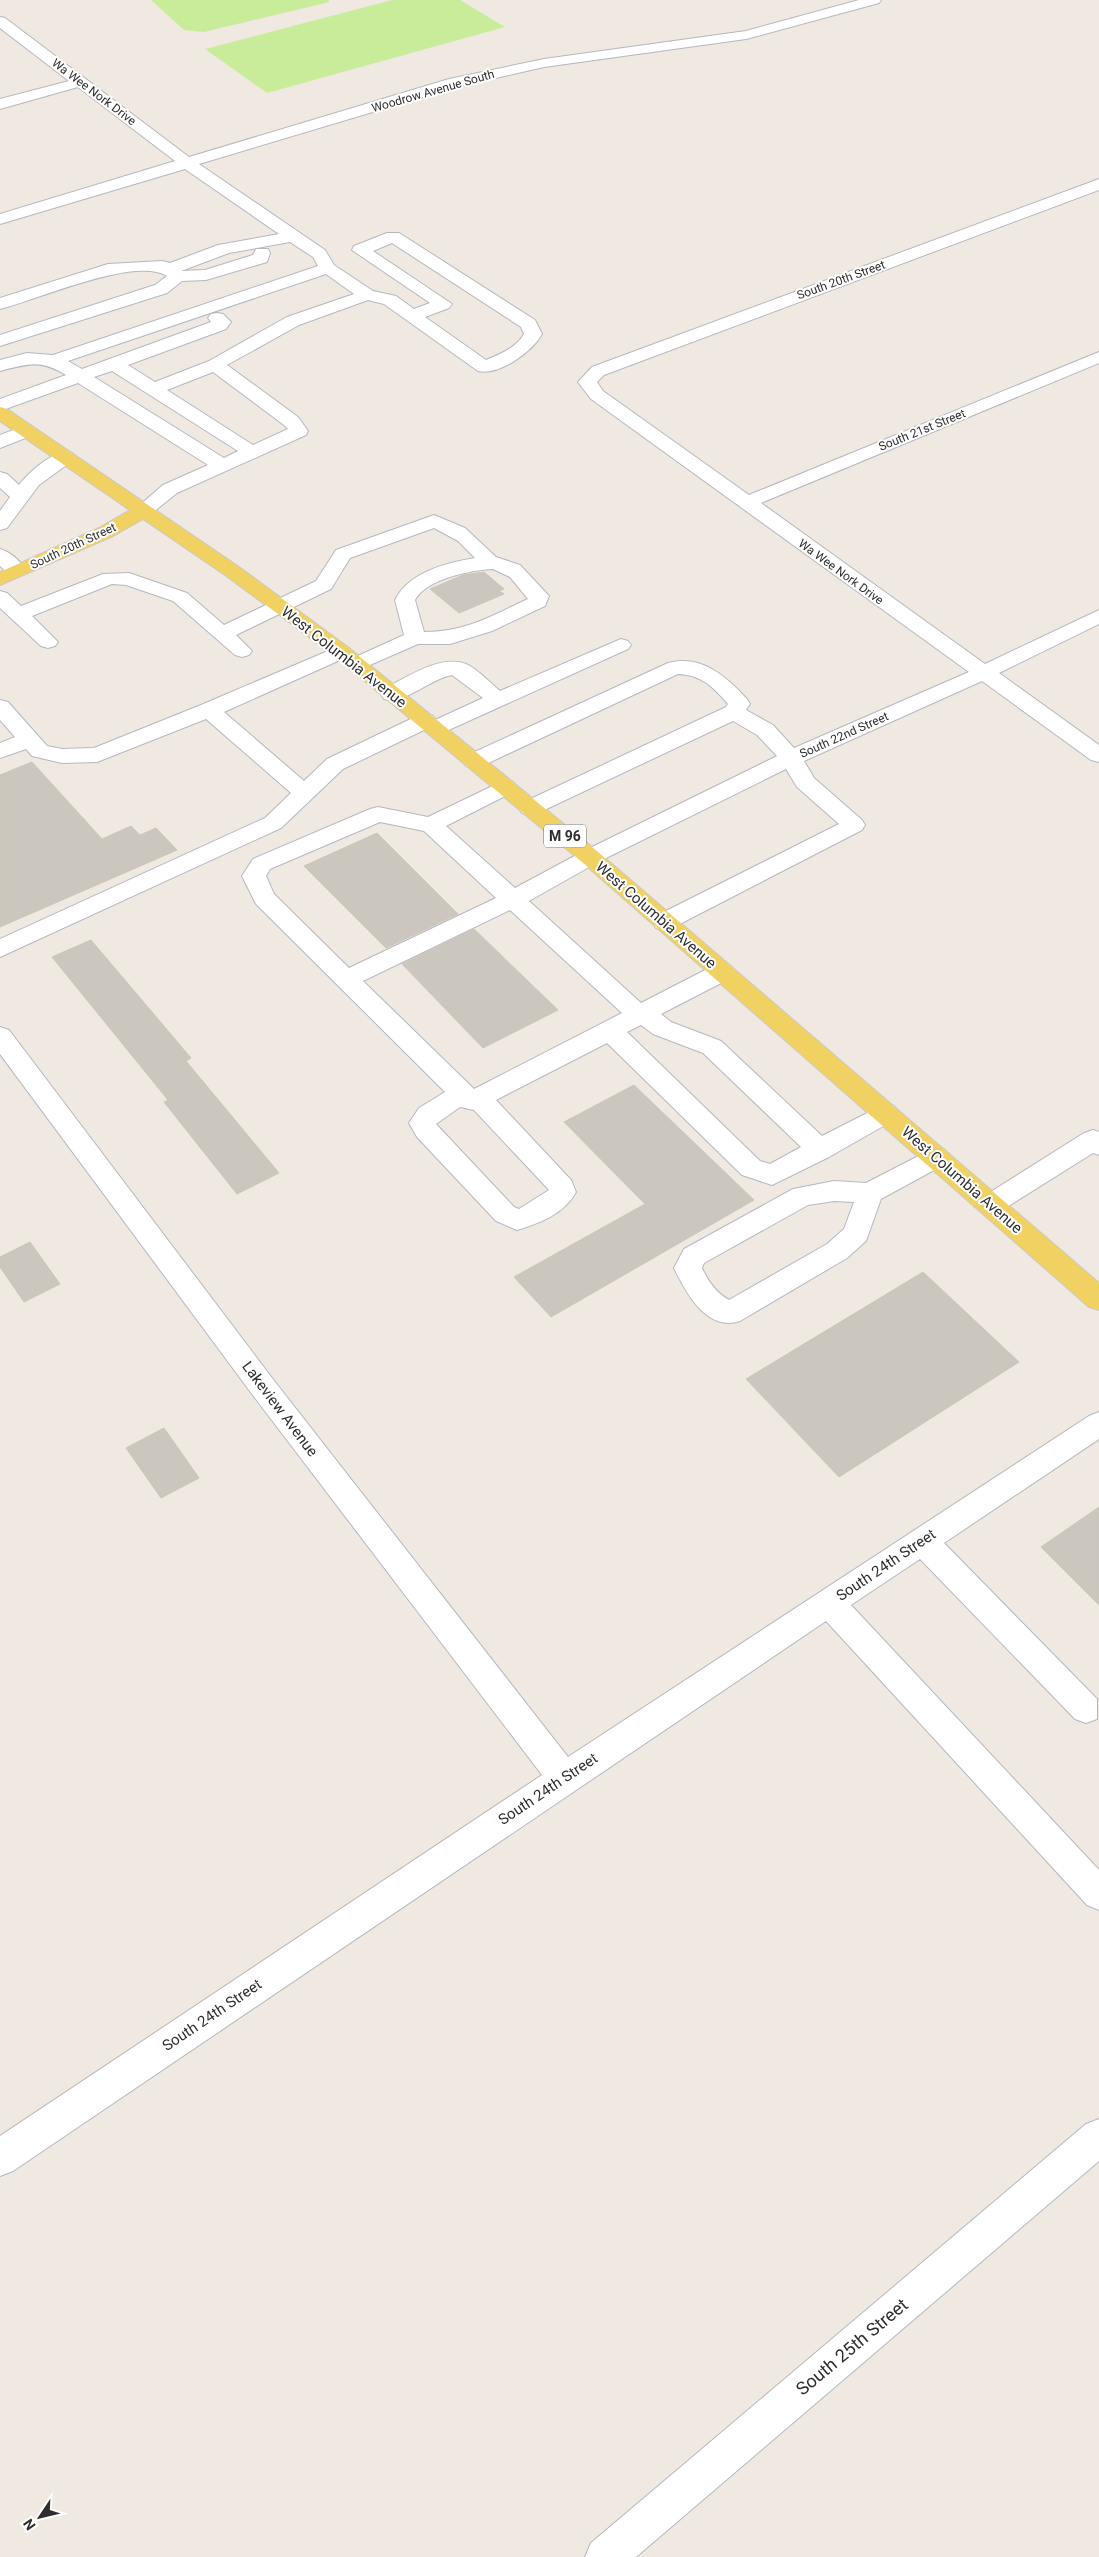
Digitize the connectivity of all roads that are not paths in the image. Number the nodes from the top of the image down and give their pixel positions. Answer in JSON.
{"nodes":[{"id":1,"x":874,"y":0,"type":"edge"},
{"id":2,"x":0,"y":21,"type":"edge"},
{"id":3,"x":81,"y":82,"type":"junction"},
{"id":4,"x":0,"y":104,"type":"edge"},
{"id":5,"x":187,"y":163,"type":"junction"},
{"id":6,"x":1099,"y":184,"type":"edge"},
{"id":7,"x":0,"y":219,"type":"edge"},
{"id":8,"x":293,"y":236,"type":"junction"},
{"id":9,"x":264,"y":248,"type":"junction"},
{"id":10,"x":328,"y":268,"type":"junction"},
{"id":11,"x":180,"y":274,"type":"junction"},
{"id":12,"x":367,"y":295,"type":"junction"},
{"id":13,"x":0,"y":304,"type":"edge"},
{"id":14,"x":205,"y":310,"type":"junction"},
{"id":15,"x":412,"y":316,"type":"junction"},
{"id":16,"x":0,"y":341,"type":"edge"},
{"id":17,"x":1099,"y":357,"type":"edge"},
{"id":18,"x":54,"y":360,"type":"junction"},
{"id":19,"x":114,"y":364,"type":"junction"},
{"id":20,"x":215,"y":365,"type":"junction"},
{"id":21,"x":0,"y":366,"type":"edge"},
{"id":22,"x":81,"y":377,"type":"junction"},
{"id":23,"x":587,"y":382,"type":"joint"},
{"id":24,"x":154,"y":389,"type":"junction"},
{"id":25,"x":0,"y":405,"type":"edge"},
{"id":26,"x":0,"y":414,"type":"edge"},
{"id":27,"x":26,"y":431,"type":"junction"},
{"id":28,"x":0,"y":442,"type":"edge"},
{"id":29,"x":252,"y":452,"type":"junction"},
{"id":30,"x":65,"y":457,"type":"junction"},
{"id":31,"x":222,"y":465,"type":"junction"},
{"id":32,"x":0,"y":478,"type":"edge"},
{"id":33,"x":21,"y":497,"type":"junction"},
{"id":34,"x":745,"y":503,"type":"junction"},
{"id":35,"x":144,"y":510,"type":"junction"},
{"id":36,"x":0,"y":524,"type":"edge"},
{"id":37,"x":0,"y":555,"type":"edge"},
{"id":38,"x":489,"y":562,"type":"junction"},
{"id":39,"x":9,"y":575,"type":"edge"},
{"id":40,"x":0,"y":597,"type":"edge"},
{"id":41,"x":281,"y":607,"type":"junction"},
{"id":42,"x":19,"y":614,"type":"junction"},
{"id":43,"x":1099,"y":616,"type":"edge"},
{"id":44,"x":222,"y":633,"type":"junction"},
{"id":45,"x":415,"y":638,"type":"junction"},
{"id":46,"x":48,"y":642,"type":"dead end"},
{"id":47,"x":621,"y":645,"type":"dead end"},
{"id":48,"x":242,"y":651,"type":"dead end"},
{"id":49,"x":349,"y":658,"type":"junction"},
{"id":50,"x":982,"y":673,"type":"junction"},
{"id":51,"x":392,"y":694,"type":"junction"},
{"id":52,"x":498,"y":700,"type":"junction"},
{"id":53,"x":0,"y":707,"type":"edge"},
{"id":54,"x":209,"y":710,"type":"junction"},
{"id":55,"x":734,"y":712,"type":"junction"},
{"id":56,"x":430,"y":725,"type":"junction"},
{"id":57,"x":30,"y":739,"type":"junction"},
{"id":58,"x":0,"y":751,"type":"edge"},
{"id":59,"x":1099,"y":755,"type":"edge"},
{"id":60,"x":791,"y":758,"type":"junction"},
{"id":61,"x":474,"y":761,"type":"junction"},
{"id":62,"x":505,"y":787,"type":"junction"},
{"id":63,"x":306,"y":794,"type":"junction"},
{"id":64,"x":530,"y":808,"type":"junction"},
{"id":65,"x":431,"y":825,"type":"junction"},
{"id":66,"x":590,"y":857,"type":"junction"},
{"id":67,"x":512,"y":900,"type":"junction"},
{"id":68,"x":664,"y":922,"type":"junction"},
{"id":69,"x":0,"y":950,"type":"edge"},
{"id":70,"x":722,"y":972,"type":"junction"},
{"id":71,"x":347,"y":979,"type":"junction"},
{"id":72,"x":641,"y":1014,"type":"junction"},
{"id":73,"x":609,"y":1030,"type":"junction"},
{"id":74,"x":0,"y":1036,"type":"edge"},
{"id":75,"x":470,"y":1096,"type":"junction"},
{"id":76,"x":885,"y":1113,"type":"junction"},
{"id":77,"x":1099,"y":1145,"type":"edge"},
{"id":78,"x":820,"y":1150,"type":"junction"},
{"id":79,"x":936,"y":1157,"type":"junction"},
{"id":80,"x":870,"y":1193,"type":"junction"},
{"id":81,"x":990,"y":1205,"type":"junction"},
{"id":82,"x":1099,"y":1299,"type":"edge"},
{"id":83,"x":1099,"y":1424,"type":"edge"},
{"id":84,"x":922,"y":1541,"type":"junction"},
{"id":85,"x":829,"y":1603,"type":"junction"},
{"id":86,"x":1086,"y":1709,"type":"dead end"},
{"id":87,"x":564,"y":1778,"type":"junction"},
{"id":88,"x":1099,"y":1894,"type":"edge"},
{"id":89,"x":1099,"y":2138,"type":"edge"},
{"id":90,"x":0,"y":2158,"type":"edge"},
{"id":91,"x":605,"y":2557,"type":"edge"}],
"edges":[{"from":1,"to":5,"type":"street","name":"Woodrow Avenue South"},
{"from":2,"to":3,"type":"street","name":"Wa Wee Nork Drive"},
{"from":3,"to":4,"type":"street"},
{"from":3,"to":5,"type":"street","name":"Wa Wee Nork Drive"},
{"from":5,"to":7,"type":"street","name":"Woodrow Avenue South"},
{"from":5,"to":8,"type":"street","name":"Wa Wee Nork Drive"},
{"from":6,"to":23,"type":"street","name":"South 20th Street"},
{"from":8,"to":9,"type":"street"},
{"from":8,"to":10,"type":"street","name":"Wa Wee Nork Drive"},
{"from":9,"to":11,"type":"street"},
{"from":9,"to":11,"type":"street"},
{"from":10,"to":12,"type":"street","name":"Wa Wee Nork Drive"},
{"from":10,"to":14,"type":"street"},
{"from":11,"to":13,"type":"street"},
{"from":11,"to":16,"type":"street"},
{"from":12,"to":15,"type":"street"},
{"from":12,"to":20,"type":"street"},
{"from":14,"to":18,"type":"street"},
{"from":14,"to":19,"type":"street"},
{"from":15,"to":15,"type":"street"},
{"from":17,"to":34,"type":"street","name":"South 21st Street"},
{"from":18,"to":21,"type":"street"},
{"from":18,"to":22,"type":"street"},
{"from":19,"to":22,"type":"street"},
{"from":19,"to":24,"type":"street"},
{"from":20,"to":24,"type":"street"},
{"from":20,"to":29,"type":"street"},
{"from":22,"to":25,"type":"street"},
{"from":22,"to":31,"type":"street"},
{"from":23,"to":34,"type":"street","name":"Wa Wee Nork Drive"},
{"from":24,"to":29,"type":"street"},
{"from":26,"to":27,"type":"main road","name":"West Columbia Avenue","number":"M 96"},
{"from":27,"to":28,"type":"street"},
{"from":27,"to":30,"type":"main road","name":"West Columbia Avenue","number":"M 96"},
{"from":29,"to":31,"type":"street"},
{"from":30,"to":33,"type":"street"},
{"from":30,"to":35,"type":"main road","name":"West Columbia Avenue","number":"M 96"},
{"from":31,"to":35,"type":"street"},
{"from":32,"to":33,"type":"street"},
{"from":33,"to":36,"type":"street"},
{"from":34,"to":50,"type":"street","name":"Wa Wee Nork Drive"},
{"from":35,"to":39,"type":"main road","name":"South 20th Street"},
{"from":35,"to":41,"type":"main road","name":"West Columbia Avenue","number":"M 96"},
{"from":37,"to":39,"type":"street"},
{"from":38,"to":41,"type":"street"},
{"from":38,"to":45,"type":"street"},
{"from":38,"to":45,"type":"street"},
{"from":40,"to":42,"type":"street"},
{"from":41,"to":44,"type":"street"},
{"from":41,"to":49,"type":"main road","name":"West Columbia Avenue","number":"M 96"},
{"from":42,"to":44,"type":"street"},
{"from":42,"to":46,"type":"street"},
{"from":43,"to":50,"type":"street","name":"South 22nd Street"},
{"from":44,"to":48,"type":"street"},
{"from":45,"to":49,"type":"street"},
{"from":47,"to":52,"type":"street"},
{"from":49,"to":51,"type":"main road","name":"West Columbia Avenue","number":"M 96"},
{"from":49,"to":54,"type":"street"},
{"from":50,"to":59,"type":"street","name":"Wa Wee Nork Drive"},
{"from":50,"to":60,"type":"street","name":"South 22nd Street"},
{"from":51,"to":52,"type":"street"},
{"from":51,"to":56,"type":"main road","name":"West Columbia Avenue","number":"M 96"},
{"from":52,"to":56,"type":"street"},
{"from":53,"to":57,"type":"street"},
{"from":54,"to":57,"type":"street"},
{"from":54,"to":63,"type":"street"},
{"from":55,"to":60,"type":"street"},
{"from":55,"to":61,"type":"street"},
{"from":55,"to":64,"type":"street"},
{"from":56,"to":61,"type":"main road","name":"West Columbia Avenue","number":"M 96"},
{"from":56,"to":63,"type":"street"},
{"from":57,"to":58,"type":"street"},
{"from":60,"to":66,"type":"street","name":"South 22nd Street"},
{"from":60,"to":68,"type":"street"},
{"from":61,"to":62,"type":"main road","name":"West Columbia Avenue","number":"M 96"},
{"from":62,"to":64,"type":"main road","name":"West Columbia Avenue","number":"M 96"},
{"from":62,"to":65,"type":"street"},
{"from":63,"to":69,"type":"street"},
{"from":64,"to":66,"type":"main road","name":"West Columbia Avenue","number":"M 96"},
{"from":65,"to":67,"type":"street"},
{"from":65,"to":71,"type":"street"},
{"from":66,"to":67,"type":"street","name":"South 22nd Street"},
{"from":66,"to":68,"type":"main road","name":"West Columbia Avenue","number":"M 96"},
{"from":67,"to":71,"type":"street","name":"South 22nd Street"},
{"from":67,"to":72,"type":"street"},
{"from":68,"to":70,"type":"main road","name":"West Columbia Avenue","number":"M 96"},
{"from":70,"to":72,"type":"street"},
{"from":70,"to":76,"type":"main road","name":"West Columbia Avenue","number":"M 96"},
{"from":71,"to":75,"type":"street"},
{"from":72,"to":73,"type":"street"},
{"from":72,"to":78,"type":"street"},
{"from":73,"to":75,"type":"street"},
{"from":73,"to":78,"type":"street"},
{"from":74,"to":87,"type":"street","name":"Lakeview Avenue"},
{"from":75,"to":75,"type":"street"},
{"from":76,"to":78,"type":"street"},
{"from":76,"to":79,"type":"main road","name":"West Columbia Avenue","number":"M 96"},
{"from":77,"to":81,"type":"street"},
{"from":79,"to":80,"type":"street"},
{"from":79,"to":81,"type":"main road","name":"West Columbia Avenue","number":"M 96"},
{"from":80,"to":80,"type":"street"},
{"from":81,"to":82,"type":"main road","name":"West Columbia Avenue","number":"M 96"},
{"from":83,"to":84,"type":"street","name":"South 24th Street"},
{"from":84,"to":85,"type":"street","name":"South 24th Street"},
{"from":84,"to":86,"type":"street"},
{"from":85,"to":87,"type":"street","name":"South 24th Street"},
{"from":85,"to":88,"type":"street"},
{"from":87,"to":90,"type":"street","name":"South 24th Street"},
{"from":89,"to":91,"type":"street","name":"South 25th Street"}]}
